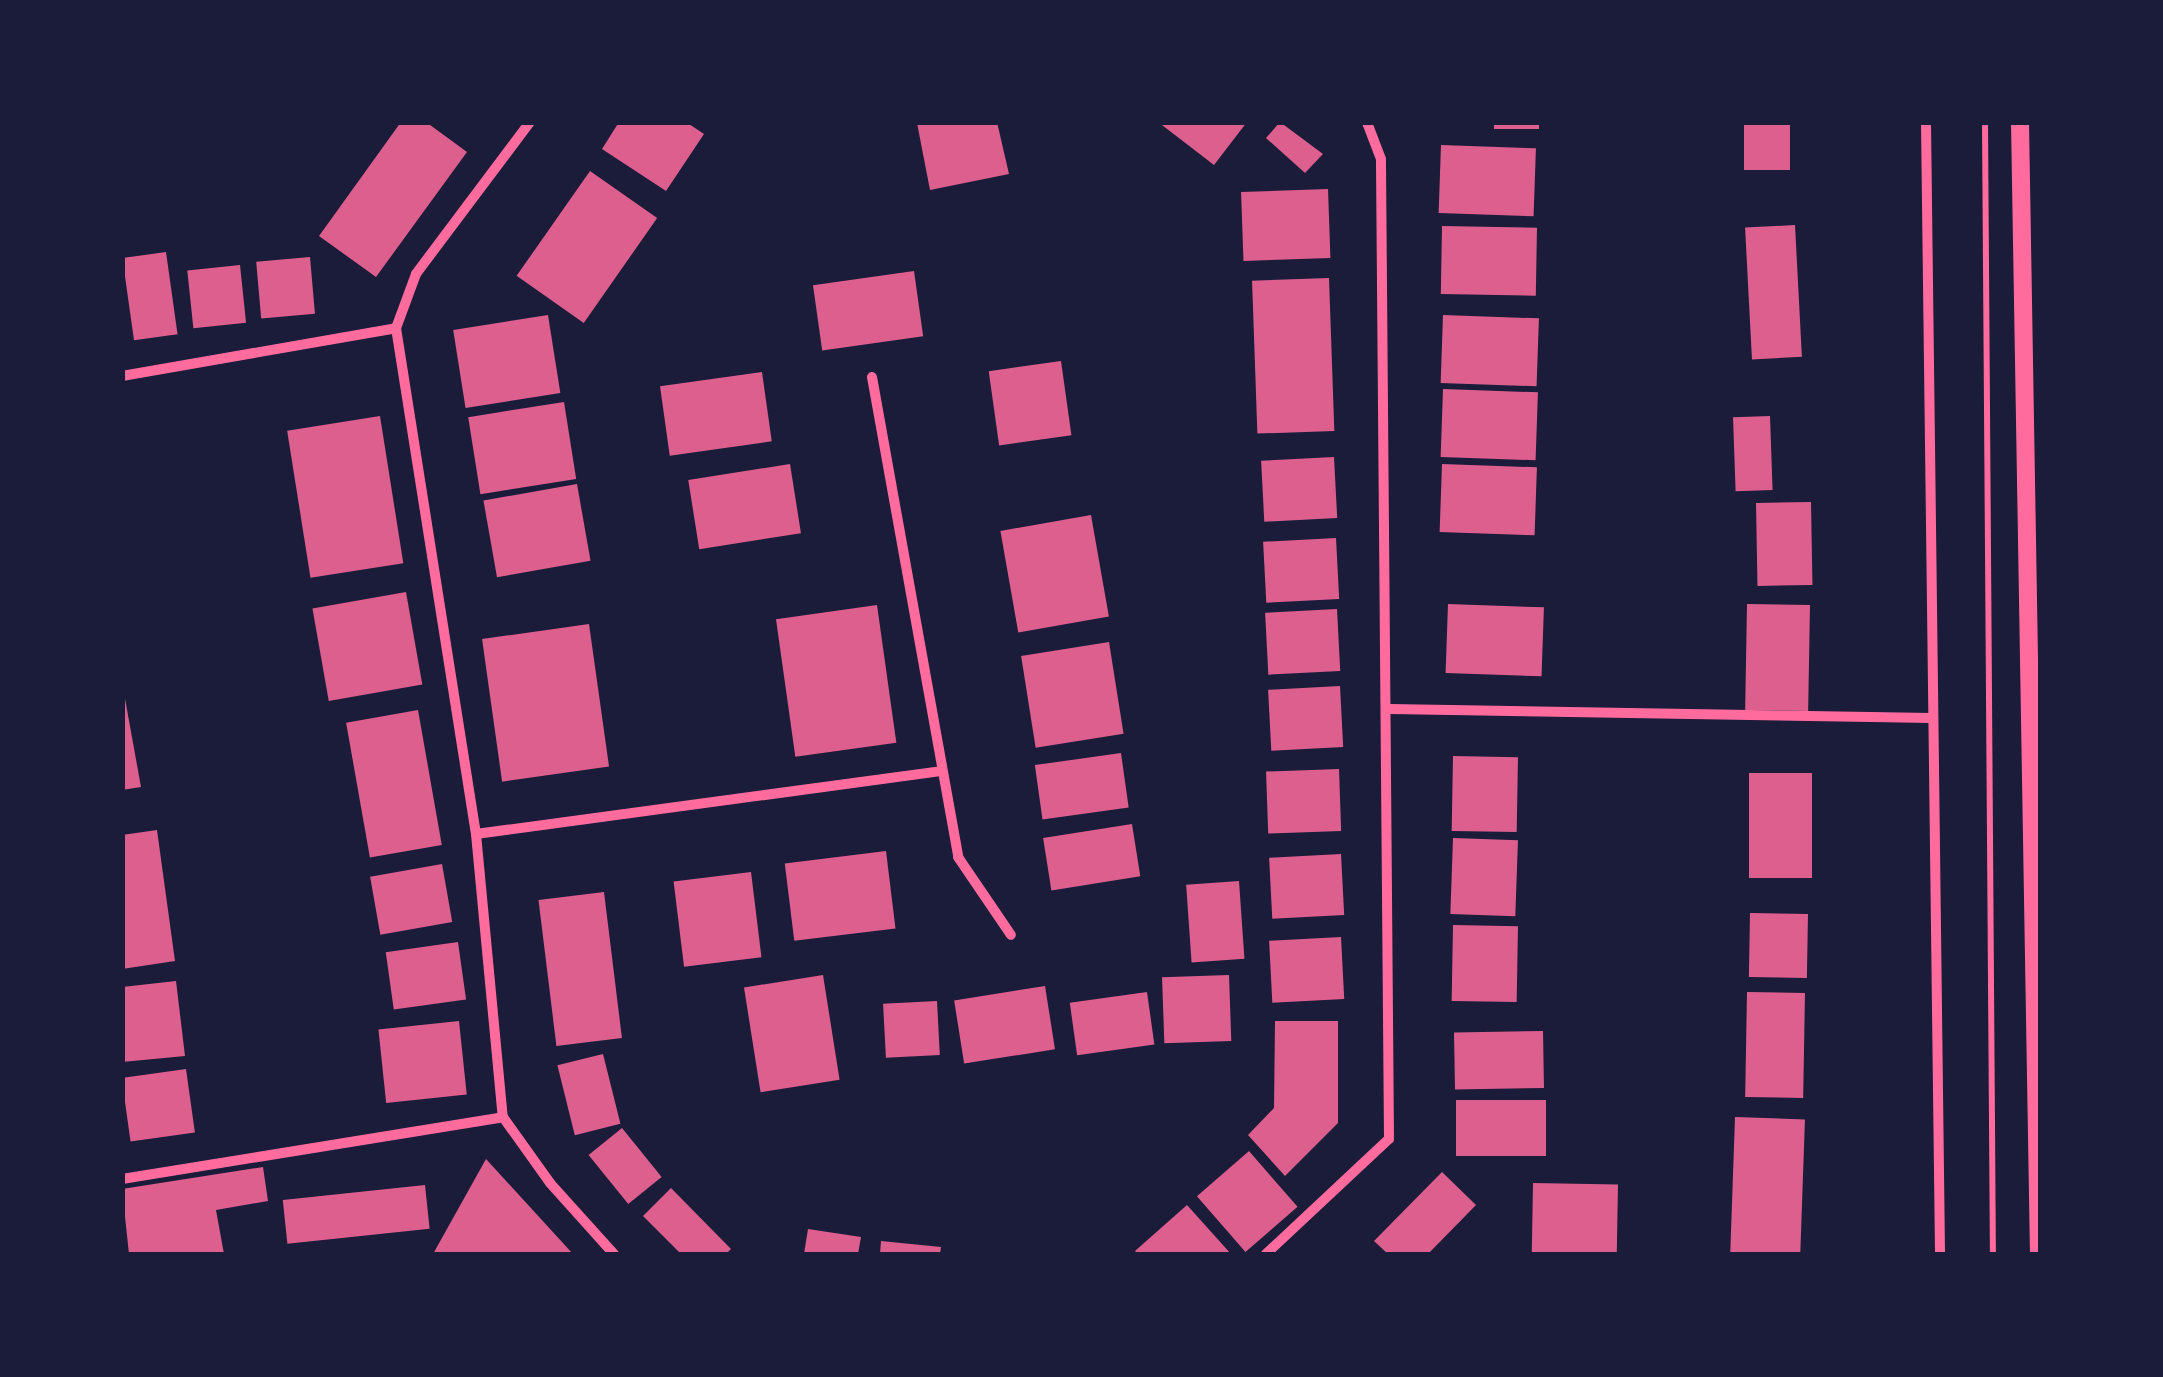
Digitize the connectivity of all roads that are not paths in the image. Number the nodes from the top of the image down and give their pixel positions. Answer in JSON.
{"nodes":[{"id":1,"x":530,"y":122,"type":"edge"},
{"id":2,"x":1367,"y":122,"type":"edge"},
{"id":3,"x":1926,"y":122,"type":"edge"},
{"id":4,"x":2020,"y":122,"type":"edge"},
{"id":5,"x":396,"y":328,"type":"junction"},
{"id":6,"x":122,"y":376,"type":"edge"},
{"id":7,"x":872,"y":377,"type":"dead end"},
{"id":8,"x":1390,"y":709,"type":"junction"},
{"id":9,"x":1932,"y":718,"type":"junction"},
{"id":10,"x":941,"y":771,"type":"junction"},
{"id":11,"x":476,"y":834,"type":"junction"},
{"id":12,"x":1011,"y":934,"type":"dead end"},
{"id":13,"x":503,"y":1118,"type":"junction"},
{"id":14,"x":122,"y":1179,"type":"edge"},
{"id":15,"x":614,"y":1254,"type":"edge"},
{"id":16,"x":1266,"y":1254,"type":"edge"},
{"id":17,"x":1940,"y":1254,"type":"edge"},
{"id":18,"x":2039,"y":1254,"type":"edge"}],
"edges":[{"from":1,"to":5,"type":"street"},
{"from":2,"to":8,"type":"street"},
{"from":3,"to":9,"type":"street"},
{"from":4,"to":18,"type":"street"},
{"from":5,"to":6,"type":"street"},
{"from":5,"to":11,"type":"street"},
{"from":7,"to":10,"type":"street"},
{"from":8,"to":9,"type":"street"},
{"from":8,"to":16,"type":"street"},
{"from":9,"to":17,"type":"street"},
{"from":10,"to":11,"type":"street"},
{"from":10,"to":12,"type":"street"},
{"from":11,"to":13,"type":"street"},
{"from":13,"to":14,"type":"street"},
{"from":13,"to":15,"type":"street"}]}
